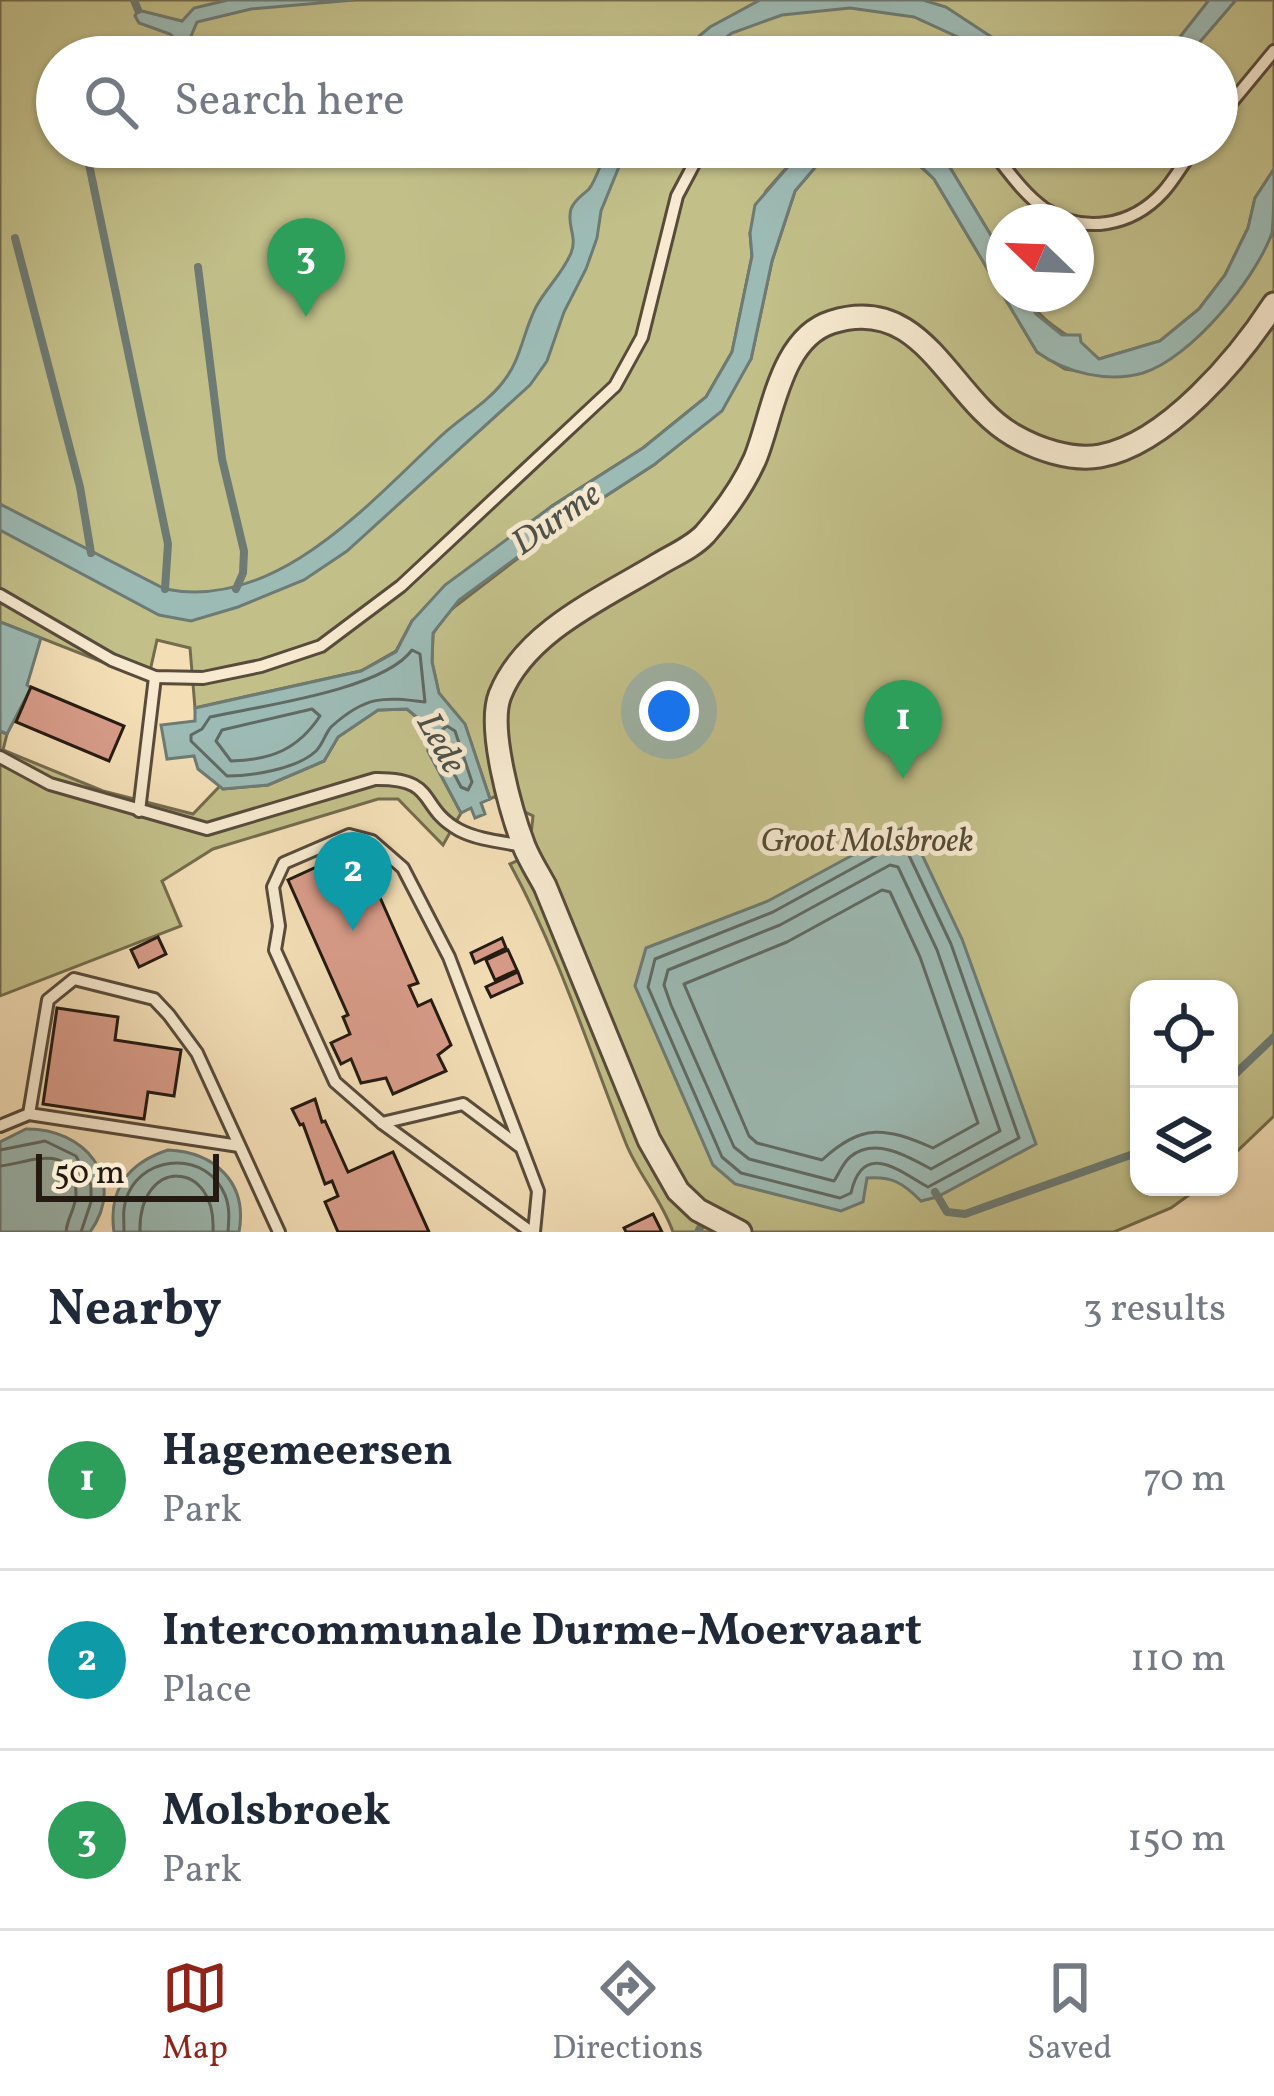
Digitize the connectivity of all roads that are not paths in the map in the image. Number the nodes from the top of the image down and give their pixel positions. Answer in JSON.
{"nodes":[{"id":1,"x":1274,"y":51,"type":"edge"},
{"id":2,"x":1238,"y":95,"type":"edge"},
{"id":3,"x":692,"y":168,"type":"edge"},
{"id":4,"x":1007,"y":168,"type":"edge"},
{"id":5,"x":1180,"y":168,"type":"edge"},
{"id":6,"x":1274,"y":304,"type":"edge"},
{"id":7,"x":0,"y":595,"type":"edge"},
{"id":8,"x":155,"y":677,"type":"junction"},
{"id":9,"x":0,"y":758,"type":"edge"},
{"id":10,"x":139,"y":811,"type":"junction"},
{"id":11,"x":524,"y":846,"type":"junction"},
{"id":12,"x":29,"y":1114,"type":"junction"},
{"id":13,"x":382,"y":1123,"type":"junction"},
{"id":14,"x":0,"y":1126,"type":"edge"},
{"id":15,"x":239,"y":1146,"type":"junction"},
{"id":16,"x":522,"y":1149,"type":"junction"},
{"id":17,"x":279,"y":1232,"type":"edge"},
{"id":18,"x":532,"y":1232,"type":"edge"},
{"id":19,"x":740,"y":1232,"type":"edge"}],
"edges":[{"from":1,"to":2,"type":"lane"},
{"from":3,"to":8,"type":"lane"},
{"from":4,"to":5,"type":"lane"},
{"from":6,"to":11,"type":"street"},
{"from":7,"to":8,"type":"lane"},
{"from":8,"to":10,"type":"lane"},
{"from":9,"to":10,"type":"lane"},
{"from":10,"to":11,"type":"lane"},
{"from":11,"to":19,"type":"street"},
{"from":12,"to":14,"type":"lane"},
{"from":12,"to":15,"type":"lane"},
{"from":12,"to":15,"type":"lane"},
{"from":13,"to":16,"type":"lane"},
{"from":13,"to":16,"type":"lane"},
{"from":13,"to":18,"type":"lane"},
{"from":15,"to":17,"type":"lane"},
{"from":16,"to":18,"type":"lane"}]}
